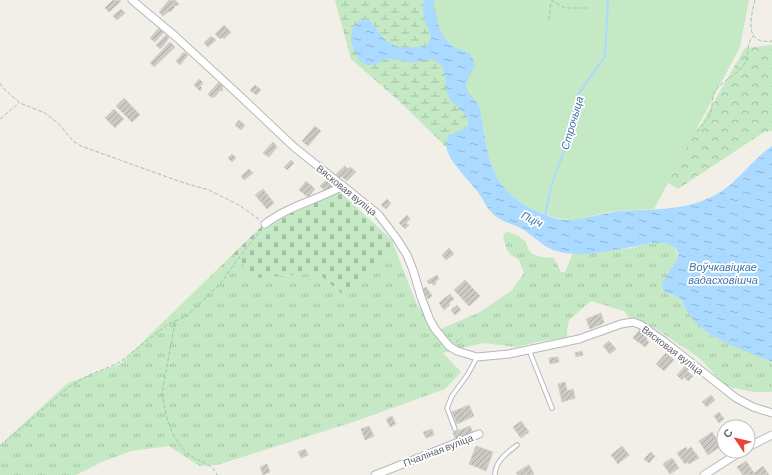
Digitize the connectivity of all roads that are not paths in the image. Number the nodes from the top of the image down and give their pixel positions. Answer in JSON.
{"nodes":[{"id":1,"x":132,"y":0,"type":"edge"},
{"id":2,"x":343,"y":186,"type":"junction"},
{"id":3,"x":265,"y":224,"type":"road end"},
{"id":4,"x":529,"y":350,"type":"junction"},
{"id":5,"x":477,"y":357,"type":"junction"},
{"id":6,"x":552,"y":408,"type":"dead end"},
{"id":7,"x":772,"y":413,"type":"edge"},
{"id":8,"x":455,"y":429,"type":"dead end"},
{"id":9,"x":479,"y":434,"type":"dead end"},
{"id":10,"x":772,"y":435,"type":"edge"},
{"id":11,"x":756,"y":443,"type":"edge"},
{"id":12,"x":517,"y":445,"type":"dead end"},
{"id":13,"x":729,"y":459,"type":"edge"},
{"id":14,"x":375,"y":475,"type":"edge"},
{"id":15,"x":495,"y":475,"type":"edge"},
{"id":16,"x":704,"y":475,"type":"edge"}],
"edges":[{"from":1,"to":2,"type":"street","name":"Вясковая вуліца"},
{"from":2,"to":3,"type":"street"},
{"from":2,"to":5,"type":"street","name":"Вясковая вуліца"},
{"from":4,"to":5,"type":"street","name":"Вясковая вуліца"},
{"from":4,"to":6,"type":"lane"},
{"from":4,"to":7,"type":"street","name":"Вясковая вуліца"},
{"from":5,"to":8,"type":"lane"},
{"from":9,"to":14,"type":"street","name":"Пчаліная вуліца"},
{"from":10,"to":11,"type":"street"},
{"from":12,"to":15,"type":"lane"},
{"from":13,"to":16,"type":"street"}]}
